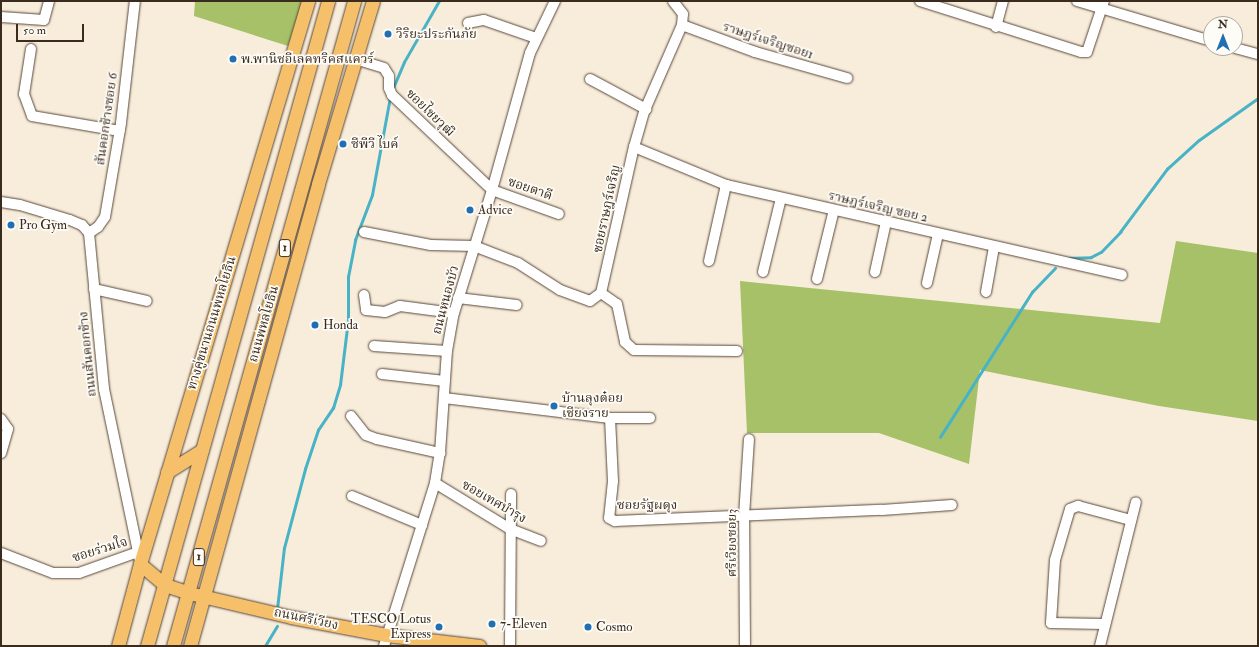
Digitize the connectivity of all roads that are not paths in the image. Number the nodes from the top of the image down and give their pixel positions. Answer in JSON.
{"nodes":[{"id":1,"x":49,"y":1,"type":"edge"},
{"id":2,"x":135,"y":1,"type":"edge"},
{"id":3,"x":308,"y":1,"type":"edge"},
{"id":4,"x":328,"y":1,"type":"edge"},
{"id":5,"x":354,"y":1,"type":"edge"},
{"id":6,"x":373,"y":1,"type":"edge"},
{"id":7,"x":555,"y":1,"type":"edge"},
{"id":8,"x":673,"y":1,"type":"edge"},
{"id":9,"x":920,"y":1,"type":"edge"},
{"id":10,"x":1003,"y":1,"type":"edge"},
{"id":11,"x":1077,"y":1,"type":"edge"},
{"id":12,"x":946,"y":5,"type":"edge"},
{"id":13,"x":1103,"y":5,"type":"edge"},
{"id":14,"x":1,"y":17,"type":"edge"},
{"id":15,"x":468,"y":24,"type":"dead end"},
{"id":16,"x":682,"y":26,"type":"junction"},
{"id":17,"x":996,"y":27,"type":"junction"},
{"id":18,"x":1203,"y":37,"type":"edge"},
{"id":19,"x":536,"y":38,"type":"junction"},
{"id":20,"x":343,"y":41,"type":"junction"},
{"id":21,"x":31,"y":49,"type":"dead end"},
{"id":22,"x":1243,"y":50,"type":"edge"},
{"id":23,"x":1258,"y":54,"type":"edge"},
{"id":24,"x":355,"y":59,"type":"junction"},
{"id":25,"x":286,"y":77,"type":"junction"},
{"id":26,"x":847,"y":78,"type":"dead end"},
{"id":27,"x":590,"y":79,"type":"dead end"},
{"id":28,"x":348,"y":84,"type":"junction"},
{"id":29,"x":646,"y":109,"type":"junction"},
{"id":30,"x":291,"y":126,"type":"junction"},
{"id":31,"x":120,"y":131,"type":"junction"},
{"id":32,"x":634,"y":147,"type":"junction"},
{"id":33,"x":726,"y":185,"type":"junction"},
{"id":34,"x":492,"y":190,"type":"junction"},
{"id":35,"x":781,"y":198,"type":"junction"},
{"id":36,"x":1,"y":202,"type":"edge"},
{"id":37,"x":834,"y":210,"type":"junction"},
{"id":38,"x":559,"y":214,"type":"dead end"},
{"id":39,"x":886,"y":222,"type":"junction"},
{"id":40,"x":364,"y":232,"type":"dead end"},
{"id":41,"x":89,"y":233,"type":"junction"},
{"id":42,"x":938,"y":234,"type":"junction"},
{"id":43,"x":474,"y":246,"type":"junction"},
{"id":44,"x":994,"y":247,"type":"junction"},
{"id":45,"x":709,"y":261,"type":"dead end"},
{"id":46,"x":763,"y":272,"type":"dead end"},
{"id":47,"x":875,"y":272,"type":"dead end"},
{"id":48,"x":1122,"y":275,"type":"dead end"},
{"id":49,"x":817,"y":279,"type":"dead end"},
{"id":50,"x":927,"y":283,"type":"dead end"},
{"id":51,"x":94,"y":289,"type":"junction"},
{"id":52,"x":986,"y":292,"type":"dead end"},
{"id":53,"x":602,"y":293,"type":"junction"},
{"id":54,"x":364,"y":295,"type":"dead end"},
{"id":55,"x":458,"y":298,"type":"junction"},
{"id":56,"x":147,"y":301,"type":"dead end"},
{"id":57,"x":517,"y":305,"type":"dead end"},
{"id":58,"x":454,"y":313,"type":"junction"},
{"id":59,"x":374,"y":346,"type":"dead end"},
{"id":60,"x":446,"y":351,"type":"junction"},
{"id":61,"x":737,"y":351,"type":"dead end"},
{"id":62,"x":382,"y":374,"type":"dead end"},
{"id":63,"x":444,"y":381,"type":"junction"},
{"id":64,"x":444,"y":398,"type":"junction"},
{"id":65,"x":351,"y":416,"type":"dead end"},
{"id":66,"x":610,"y":418,"type":"junction"},
{"id":67,"x":650,"y":418,"type":"dead end"},
{"id":68,"x":1,"y":419,"type":"edge"},
{"id":69,"x":254,"y":420,"type":"junction"},
{"id":70,"x":749,"y":439,"type":"dead end"},
{"id":71,"x":202,"y":451,"type":"junction"},
{"id":72,"x":1,"y":453,"type":"edge"},
{"id":73,"x":440,"y":453,"type":"junction"},
{"id":74,"x":228,"y":454,"type":"junction"},
{"id":75,"x":168,"y":472,"type":"junction"},
{"id":76,"x":435,"y":483,"type":"junction"},
{"id":77,"x":511,"y":494,"type":"dead end"},
{"id":78,"x":352,"y":496,"type":"dead end"},
{"id":79,"x":1136,"y":502,"type":"dead end"},
{"id":80,"x":952,"y":504,"type":"dead end"},
{"id":81,"x":744,"y":516,"type":"junction"},
{"id":82,"x":1131,"y":520,"type":"junction"},
{"id":83,"x":422,"y":525,"type":"junction"},
{"id":84,"x":510,"y":530,"type":"junction"},
{"id":85,"x":541,"y":541,"type":"dead end"},
{"id":86,"x":1,"y":553,"type":"edge"},
{"id":87,"x":139,"y":558,"type":"junction"},
{"id":88,"x":165,"y":585,"type":"junction"},
{"id":89,"x":189,"y":593,"type":"junction"},
{"id":90,"x":205,"y":596,"type":"junction"},
{"id":91,"x":1104,"y":624,"type":"junction"},
{"id":92,"x":385,"y":640,"type":"edge"},
{"id":93,"x":118,"y":646,"type":"edge"},
{"id":94,"x":147,"y":646,"type":"edge"},
{"id":95,"x":173,"y":646,"type":"edge"},
{"id":96,"x":190,"y":646,"type":"edge"},
{"id":97,"x":479,"y":646,"type":"edge"},
{"id":98,"x":510,"y":646,"type":"edge"},
{"id":99,"x":745,"y":646,"type":"edge"},
{"id":100,"x":1100,"y":646,"type":"edge"}],
"edges":[{"from":1,"to":14,"type":"street"},
{"from":2,"to":31,"type":"street","name":"สันคอกช้างซอย 6"},
{"from":3,"to":25,"type":"main road","name":"ทางคู่ขนานถนนพหลโยธิน"},
{"from":4,"to":30,"type":"main road","name":"ถนนพหลโยธิน","number":"1"},
{"from":5,"to":20,"type":"main road","name":"ถนนพหลโยธิน","number":"1"},
{"from":6,"to":24,"type":"main road","number":"1"},
{"from":7,"to":19,"type":"street","name":"ถนนหนองบัว"},
{"from":8,"to":16,"type":"street"},
{"from":9,"to":12,"type":"street"},
{"from":10,"to":17,"type":"street"},
{"from":11,"to":13,"type":"street"},
{"from":12,"to":17,"type":"street"},
{"from":13,"to":17,"type":"street"},
{"from":13,"to":18,"type":"street"},
{"from":15,"to":19,"type":"street"},
{"from":16,"to":26,"type":"street","name":"ราษฎร์เจริญซอย1"},
{"from":16,"to":29,"type":"street","name":"ซอยราษฎร์เจริญ"},
{"from":19,"to":34,"type":"street","name":"ถนนหนองบัว"},
{"from":20,"to":28,"type":"main road"},
{"from":20,"to":74,"type":"main road","name":"ถนนพหลโยธิน","number":"1"},
{"from":21,"to":31,"type":"street"},
{"from":22,"to":23,"type":"street"},
{"from":24,"to":28,"type":"main road","number":"1"},
{"from":24,"to":34,"type":"street","name":"ซอยไชยวุฒิ"},
{"from":25,"to":30,"type":"main road"},
{"from":25,"to":75,"type":"main road","name":"ทางคู่ขนานถนนพหลโยธิน"},
{"from":27,"to":29,"type":"street"},
{"from":28,"to":69,"type":"main road","number":"1"},
{"from":29,"to":32,"type":"street","name":"ซอยราษฎร์เจริญ"},
{"from":30,"to":71,"type":"main road","name":"ถนนพหลโยธิน","number":"1"},
{"from":31,"to":41,"type":"street","name":"สันคอกช้างซอย 6"},
{"from":32,"to":33,"type":"street","name":"ราษฎร์เจริญ ซอย 2"},
{"from":32,"to":53,"type":"street","name":"ซอยราษฎร์เจริญ"},
{"from":33,"to":35,"type":"street","name":"ราษฎร์เจริญ ซอย 2"},
{"from":33,"to":45,"type":"street"},
{"from":34,"to":38,"type":"street","name":"ซอยตาดี"},
{"from":34,"to":43,"type":"street","name":"ถนนหนองบัว"},
{"from":35,"to":37,"type":"street","name":"ราษฎร์เจริญ ซอย 2"},
{"from":35,"to":46,"type":"street"},
{"from":36,"to":41,"type":"street"},
{"from":37,"to":39,"type":"street","name":"ราษฎร์เจริญ ซอย 2"},
{"from":37,"to":49,"type":"street"},
{"from":39,"to":42,"type":"street","name":"ราษฎร์เจริญ ซอย 2"},
{"from":39,"to":47,"type":"street"},
{"from":40,"to":43,"type":"street"},
{"from":41,"to":51,"type":"street","name":"ถนนสันคอกช้าง"},
{"from":42,"to":44,"type":"street","name":"ราษฎร์เจริญ ซอย 2"},
{"from":42,"to":50,"type":"street"},
{"from":43,"to":53,"type":"street"},
{"from":43,"to":55,"type":"street","name":"ถนนหนองบัว"},
{"from":44,"to":48,"type":"street","name":"ราษฎร์เจริญ ซอย 2"},
{"from":44,"to":52,"type":"street"},
{"from":51,"to":56,"type":"street"},
{"from":51,"to":87,"type":"street","name":"ถนนสันคอกช้าง"},
{"from":53,"to":61,"type":"street"},
{"from":54,"to":58,"type":"street"},
{"from":55,"to":57,"type":"street"},
{"from":55,"to":58,"type":"street","name":"ถนนหนองบัว"},
{"from":58,"to":60,"type":"street","name":"ถนนหนองบัว"},
{"from":59,"to":60,"type":"street"},
{"from":60,"to":63,"type":"street","name":"ถนนหนองบัว"},
{"from":62,"to":63,"type":"street"},
{"from":63,"to":64,"type":"street","name":"ถนนหนองบัว"},
{"from":64,"to":66,"type":"street"},
{"from":64,"to":73,"type":"street","name":"ถนนหนองบัว"},
{"from":65,"to":73,"type":"street"},
{"from":66,"to":67,"type":"street"},
{"from":66,"to":81,"type":"street","name":"ซอยรัฐผดุง"},
{"from":68,"to":72,"type":"street"},
{"from":69,"to":74,"type":"main road"},
{"from":69,"to":90,"type":"main road","number":"1"},
{"from":70,"to":81,"type":"street","name":"ศรีเวียงซอย3"},
{"from":71,"to":75,"type":"main road"},
{"from":71,"to":88,"type":"main road","name":"ถนนพหลโยธิน","number":"1"},
{"from":73,"to":76,"type":"street","name":"ถนนหนองบัว"},
{"from":74,"to":89,"type":"main road","name":"ถนนพหลโยธิน","number":"1"},
{"from":75,"to":87,"type":"main road","name":"ทางคู่ขนานถนนพหลโยธิน"},
{"from":76,"to":83,"type":"street","name":"ถนนหนองบัว"},
{"from":76,"to":84,"type":"street","name":"ซอยเทศบำรุง"},
{"from":77,"to":84,"type":"street"},
{"from":78,"to":83,"type":"street"},
{"from":79,"to":82,"type":"street"},
{"from":80,"to":81,"type":"street","name":"ซอยรัฐผดุง"},
{"from":81,"to":99,"type":"street","name":"ศรีเวียงซอย3"},
{"from":82,"to":91,"type":"street"},
{"from":82,"to":91,"type":"street"},
{"from":83,"to":92,"type":"street","name":"ถนนหนองบัว"},
{"from":84,"to":85,"type":"street","name":"ซอยเทศบำรุง"},
{"from":84,"to":98,"type":"street"},
{"from":86,"to":87,"type":"street","name":"ซอยร่วมใจ"},
{"from":87,"to":88,"type":"main road"},
{"from":87,"to":93,"type":"main road","name":"ทางคู่ขนานถนนพหลโยธิน"},
{"from":88,"to":89,"type":"main road","name":"ถนนศรีเวียง"},
{"from":88,"to":94,"type":"main road","name":"ถนนพหลโยธิน","number":"1"},
{"from":89,"to":90,"type":"main road","name":"ถนนศรีเวียง"},
{"from":89,"to":95,"type":"main road","name":"ถนนพหลโยธิน","number":"1"},
{"from":90,"to":92,"type":"main road","name":"ถนนศรีเวียง"},
{"from":90,"to":96,"type":"main road","number":"1"},
{"from":91,"to":100,"type":"street"},
{"from":92,"to":97,"type":"main road","name":"ถนนศรีเวียง"}]}
